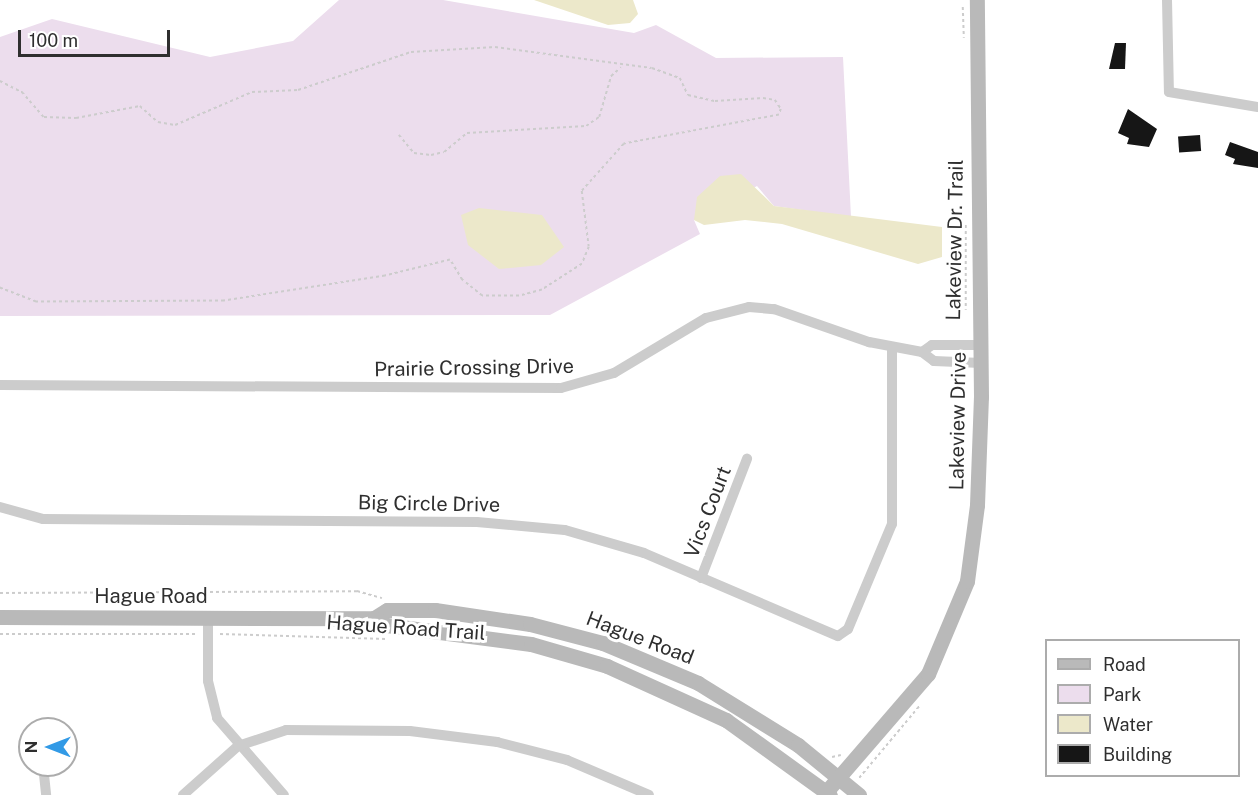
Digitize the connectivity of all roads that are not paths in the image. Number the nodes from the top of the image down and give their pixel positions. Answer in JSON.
{"nodes":[{"id":1,"x":976,"y":0,"type":"edge"},
{"id":2,"x":1167,"y":0,"type":"edge"},
{"id":3,"x":1258,"y":107,"type":"edge"},
{"id":4,"x":981,"y":345,"type":"junction"},
{"id":5,"x":892,"y":348,"type":"junction"},
{"id":6,"x":922,"y":352,"type":"junction"},
{"id":7,"x":981,"y":363,"type":"junction"},
{"id":8,"x":0,"y":385,"type":"edge"},
{"id":9,"x":747,"y":459,"type":"dead end"},
{"id":10,"x":0,"y":507,"type":"edge"},
{"id":11,"x":701,"y":578,"type":"junction"},
{"id":12,"x":0,"y":617,"type":"edge"},
{"id":13,"x":208,"y":617,"type":"junction"},
{"id":14,"x":374,"y":618,"type":"junction"},
{"id":15,"x":238,"y":746,"type":"junction"},
{"id":16,"x":45,"y":777,"type":"edge"},
{"id":17,"x":840,"y":778,"type":"junction"},
{"id":18,"x":628,"y":790,"type":"edge"},
{"id":19,"x":826,"y":794,"type":"edge"},
{"id":20,"x":46,"y":795,"type":"edge"},
{"id":21,"x":183,"y":795,"type":"edge"},
{"id":22,"x":284,"y":795,"type":"edge"},
{"id":23,"x":649,"y":795,"type":"edge"},
{"id":24,"x":859,"y":795,"type":"edge"}],
"edges":[{"from":1,"to":4,"type":"main road","name":"Lakeview Drive"},
{"from":2,"to":3,"type":"street"},
{"from":4,"to":6,"type":"street","name":"Prairie Crossing Drive"},
{"from":4,"to":7,"type":"main road","name":"Lakeview Drive"},
{"from":5,"to":6,"type":"street","name":"Prairie Crossing Drive"},
{"from":5,"to":8,"type":"street","name":"Prairie Crossing Drive"},
{"from":5,"to":11,"type":"street","name":"Big Circle Drive"},
{"from":6,"to":7,"type":"street","name":"Prairie Crossing Drive"},
{"from":7,"to":17,"type":"main road","name":"Lakeview Drive"},
{"from":9,"to":11,"type":"street","name":"Vics Court"},
{"from":10,"to":11,"type":"street","name":"Big Circle Drive"},
{"from":12,"to":13,"type":"main road","name":"Hague Road"},
{"from":13,"to":14,"type":"main road","name":"Hague Road"},
{"from":13,"to":15,"type":"street"},
{"from":14,"to":17,"type":"main road","name":"Hague Road"},
{"from":14,"to":19,"type":"main road","name":"Hague Road"},
{"from":15,"to":18,"type":"street"},
{"from":15,"to":21,"type":"street"},
{"from":15,"to":22,"type":"street"},
{"from":16,"to":20,"type":"street"},
{"from":17,"to":19,"type":"main road","name":"Lakeview Drive"},
{"from":17,"to":24,"type":"main road","name":"Hague Road"},
{"from":18,"to":23,"type":"street"}]}
